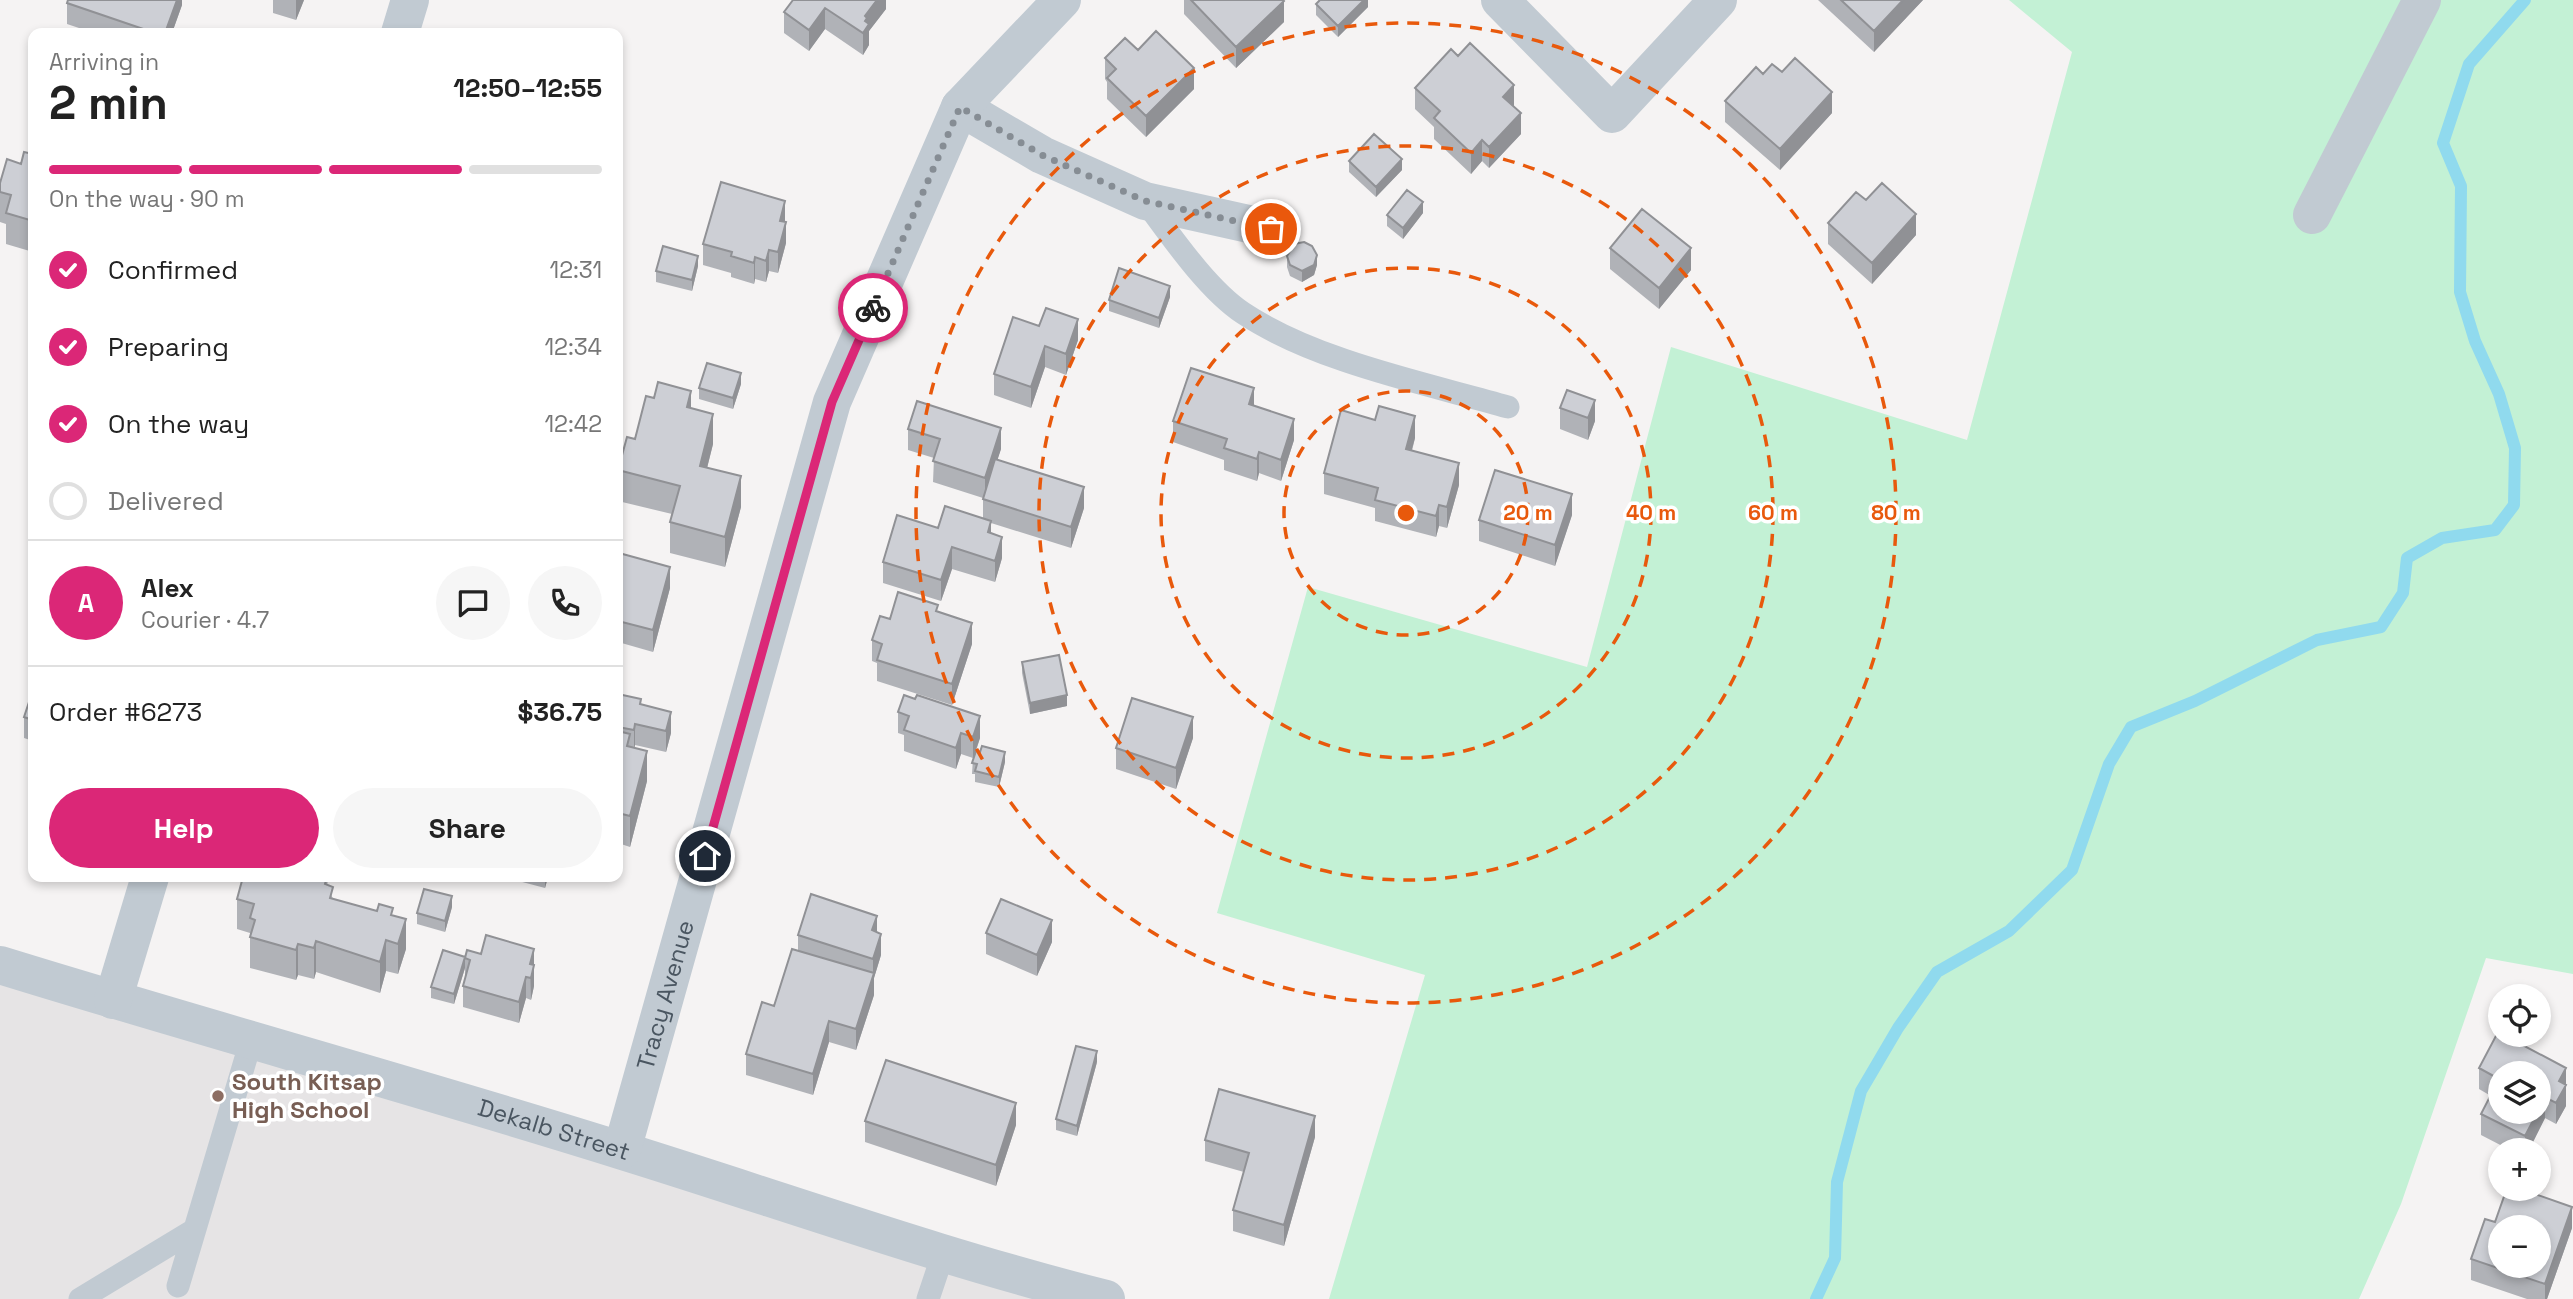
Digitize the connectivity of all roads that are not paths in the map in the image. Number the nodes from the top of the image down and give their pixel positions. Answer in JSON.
{"nodes":[{"id":1,"x":410,"y":0,"type":"edge"},
{"id":2,"x":1062,"y":0,"type":"edge"},
{"id":3,"x":1500,"y":0,"type":"edge"},
{"id":4,"x":1718,"y":0,"type":"edge"},
{"id":5,"x":2421,"y":0,"type":"edge"},
{"id":6,"x":402,"y":28,"type":"edge"},
{"id":7,"x":960,"y":107,"type":"junction"},
{"id":8,"x":1145,"y":201,"type":"junction"},
{"id":9,"x":2312,"y":215,"type":"dead end"},
{"id":10,"x":1271,"y":229,"type":"dead end"},
{"id":11,"x":1507,"y":407,"type":"dead end"},
{"id":12,"x":148,"y":882,"type":"edge"},
{"id":13,"x":0,"y":964,"type":"edge"},
{"id":14,"x":113,"y":1000,"type":"junction"},
{"id":15,"x":251,"y":1041,"type":"junction"},
{"id":16,"x":622,"y":1150,"type":"junction"},
{"id":17,"x":194,"y":1230,"type":"junction"},
{"id":18,"x":943,"y":1254,"type":"junction"},
{"id":19,"x":178,"y":1286,"type":"dead end"},
{"id":20,"x":80,"y":1299,"type":"edge"},
{"id":21,"x":928,"y":1299,"type":"edge"},
{"id":22,"x":1106,"y":1299,"type":"edge"}],
"edges":[{"from":1,"to":6,"type":"street"},
{"from":2,"to":7,"type":"street","name":"Tracy Avenue"},
{"from":3,"to":4,"type":"street"},
{"from":5,"to":9,"type":"street"},
{"from":7,"to":8,"type":"street"},
{"from":7,"to":16,"type":"street","name":"Tracy Avenue"},
{"from":8,"to":10,"type":"street"},
{"from":8,"to":11,"type":"lane"},
{"from":12,"to":14,"type":"street"},
{"from":13,"to":14,"type":"street","name":"Dekalb Street"},
{"from":14,"to":15,"type":"street","name":"Dekalb Street"},
{"from":15,"to":16,"type":"street","name":"Dekalb Street"},
{"from":15,"to":17,"type":"lane"},
{"from":16,"to":18,"type":"street","name":"Dekalb Street"},
{"from":17,"to":19,"type":"lane"},
{"from":17,"to":20,"type":"lane"},
{"from":18,"to":21,"type":"lane"},
{"from":18,"to":22,"type":"street","name":"Dekalb Street"}]}
